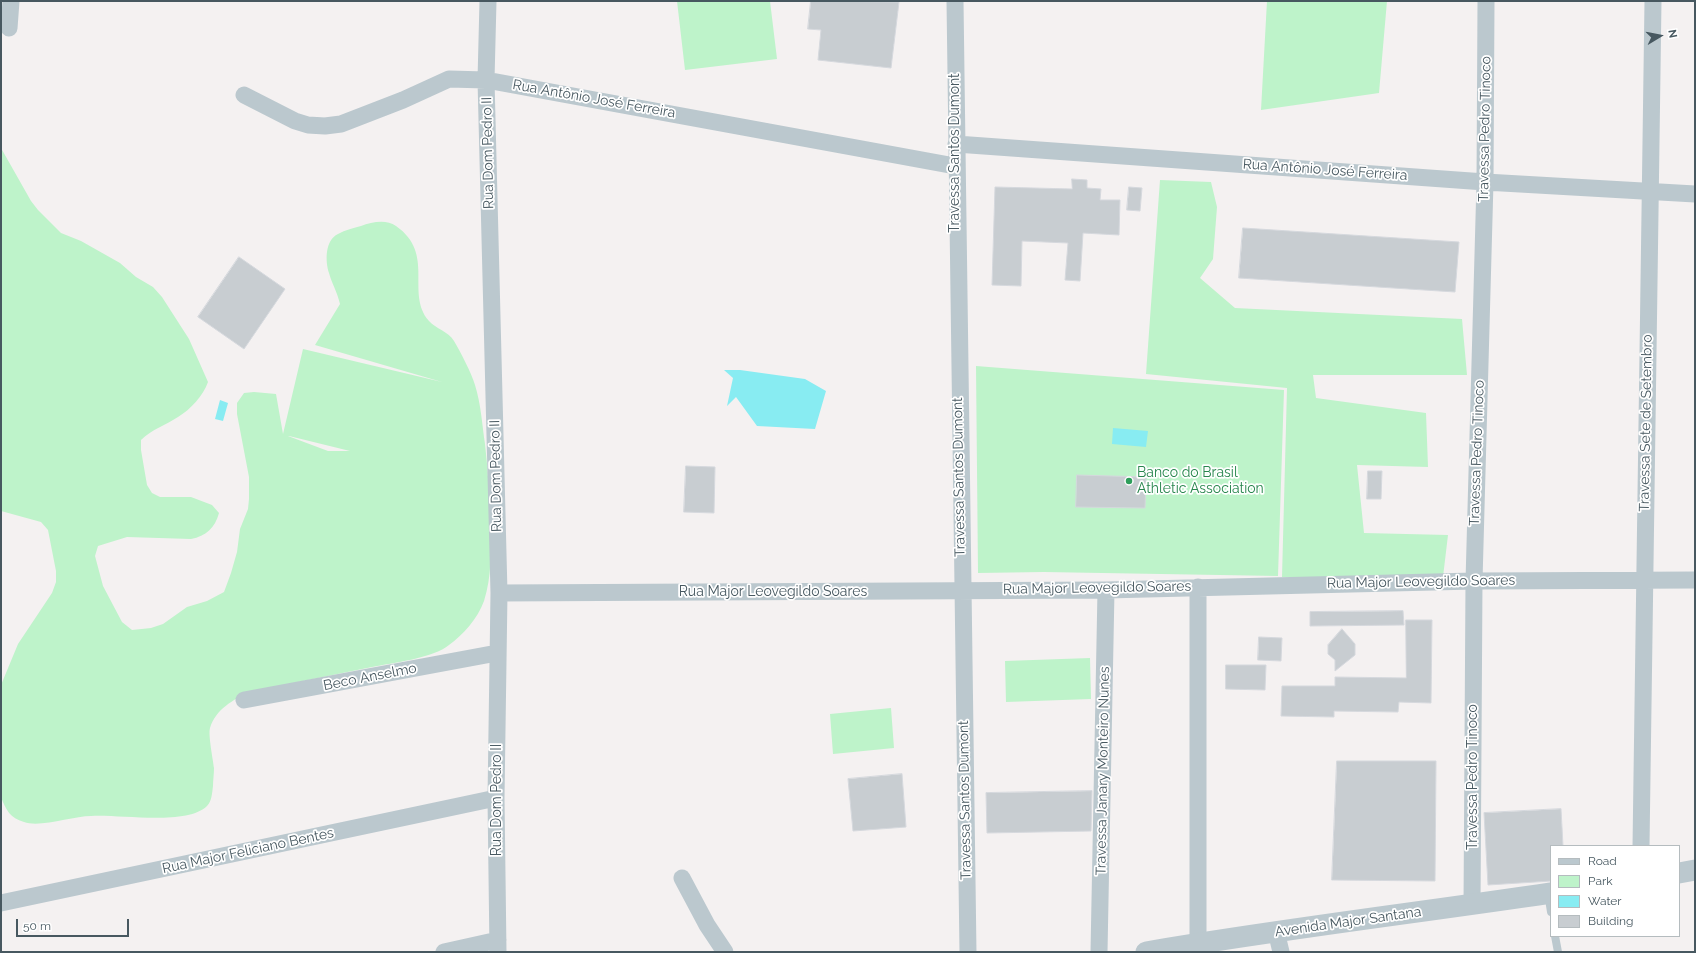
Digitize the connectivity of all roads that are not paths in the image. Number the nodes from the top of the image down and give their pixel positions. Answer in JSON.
{"nodes":[{"id":1,"x":11,"y":1,"type":"edge"},
{"id":2,"x":488,"y":1,"type":"edge"},
{"id":3,"x":955,"y":1,"type":"edge"},
{"id":4,"x":1486,"y":1,"type":"edge"},
{"id":5,"x":1653,"y":1,"type":"edge"},
{"id":6,"x":9,"y":28,"type":"dead end"},
{"id":7,"x":486,"y":80,"type":"junction"},
{"id":8,"x":244,"y":95,"type":"dead end"},
{"id":9,"x":956,"y":144,"type":"junction"},
{"id":10,"x":955,"y":166,"type":"junction"},
{"id":11,"x":1485,"y":182,"type":"junction"},
{"id":12,"x":1651,"y":192,"type":"junction"},
{"id":13,"x":1695,"y":194,"type":"edge"},
{"id":14,"x":1695,"y":580,"type":"edge"},
{"id":15,"x":1474,"y":581,"type":"junction"},
{"id":16,"x":1644,"y":581,"type":"junction"},
{"id":17,"x":1198,"y":586,"type":"junction"},
{"id":18,"x":960,"y":590,"type":"junction"},
{"id":19,"x":1106,"y":590,"type":"junction"},
{"id":20,"x":498,"y":593,"type":"junction"},
{"id":21,"x":497,"y":653,"type":"junction"},
{"id":22,"x":244,"y":700,"type":"dead end"},
{"id":23,"x":496,"y":798,"type":"junction"},
{"id":24,"x":1641,"y":845,"type":"edge"},
{"id":25,"x":1695,"y":870,"type":"edge"},
{"id":26,"x":1680,"y":873,"type":"edge"},
{"id":27,"x":682,"y":878,"type":"dead end"},
{"id":28,"x":1550,"y":899,"type":"edge"},
{"id":29,"x":1,"y":903,"type":"edge"},
{"id":30,"x":1472,"y":905,"type":"junction"},
{"id":31,"x":1276,"y":931,"type":"junction"},
{"id":32,"x":1555,"y":937,"type":"edge"},
{"id":33,"x":1198,"y":943,"type":"junction"},
{"id":34,"x":498,"y":946,"type":"edge"},
{"id":35,"x":444,"y":952,"type":"edge"},
{"id":36,"x":725,"y":952,"type":"edge"},
{"id":37,"x":968,"y":952,"type":"edge"},
{"id":38,"x":1098,"y":952,"type":"edge"},
{"id":39,"x":1146,"y":952,"type":"edge"},
{"id":40,"x":1281,"y":952,"type":"edge"},
{"id":41,"x":1558,"y":952,"type":"edge"}],
"edges":[{"from":1,"to":6,"type":"street"},
{"from":2,"to":7,"type":"street","name":"Rua Dom Pedro II"},
{"from":3,"to":9,"type":"street","name":"Travessa Santos Dumont"},
{"from":4,"to":11,"type":"street","name":"Travessa Pedro Tinoco"},
{"from":5,"to":12,"type":"street","name":"Travessa Sete de Setembro"},
{"from":7,"to":8,"type":"street","name":"Rua Antônio José Ferreira"},
{"from":7,"to":10,"type":"street","name":"Rua Antônio José Ferreira"},
{"from":7,"to":20,"type":"street","name":"Rua Dom Pedro II"},
{"from":9,"to":10,"type":"street","name":"Travessa Santos Dumont"},
{"from":9,"to":11,"type":"street","name":"Rua Antônio José Ferreira"},
{"from":10,"to":18,"type":"street","name":"Travessa Santos Dumont"},
{"from":11,"to":12,"type":"street","name":"Rua Antônio José Ferreira"},
{"from":11,"to":15,"type":"street","name":"Travessa Pedro Tinoco"},
{"from":12,"to":13,"type":"street","name":"Rua Antônio José Ferreira"},
{"from":12,"to":16,"type":"street","name":"Travessa Sete de Setembro"},
{"from":14,"to":16,"type":"street","name":"Rua Major Leovegildo Soares"},
{"from":15,"to":16,"type":"street","name":"Rua Major Leovegildo Soares"},
{"from":15,"to":17,"type":"street","name":"Rua Major Leovegildo Soares"},
{"from":15,"to":30,"type":"street","name":"Travessa Pedro Tinoco"},
{"from":16,"to":24,"type":"street","name":"Travessa Sete de Setembro"},
{"from":17,"to":19,"type":"street","name":"Rua Major Leovegildo Soares"},
{"from":17,"to":33,"type":"street"},
{"from":18,"to":19,"type":"street","name":"Rua Major Leovegildo Soares"},
{"from":18,"to":20,"type":"street","name":"Rua Major Leovegildo Soares"},
{"from":18,"to":37,"type":"street","name":"Travessa Santos Dumont"},
{"from":19,"to":38,"type":"street","name":"Travessa Janary Monteiro Nunes"},
{"from":20,"to":21,"type":"street","name":"Rua Dom Pedro II"},
{"from":21,"to":22,"type":"street","name":"Beco Anselmo"},
{"from":21,"to":23,"type":"street","name":"Rua Dom Pedro II"},
{"from":23,"to":29,"type":"street","name":"Rua Major Feliciano Bentes"},
{"from":23,"to":34,"type":"street","name":"Rua Dom Pedro II"},
{"from":25,"to":26,"type":"street"},
{"from":27,"to":36,"type":"street"},
{"from":28,"to":30,"type":"street","name":"Avenida Major Santana"},
{"from":30,"to":31,"type":"street","name":"Avenida Major Santana"},
{"from":31,"to":33,"type":"street","name":"Avenida Major Santana"},
{"from":31,"to":40,"type":"street"},
{"from":32,"to":41,"type":"lane"},
{"from":33,"to":39,"type":"street","name":"Avenida Major Santana"},
{"from":34,"to":35,"type":"street"}]}
